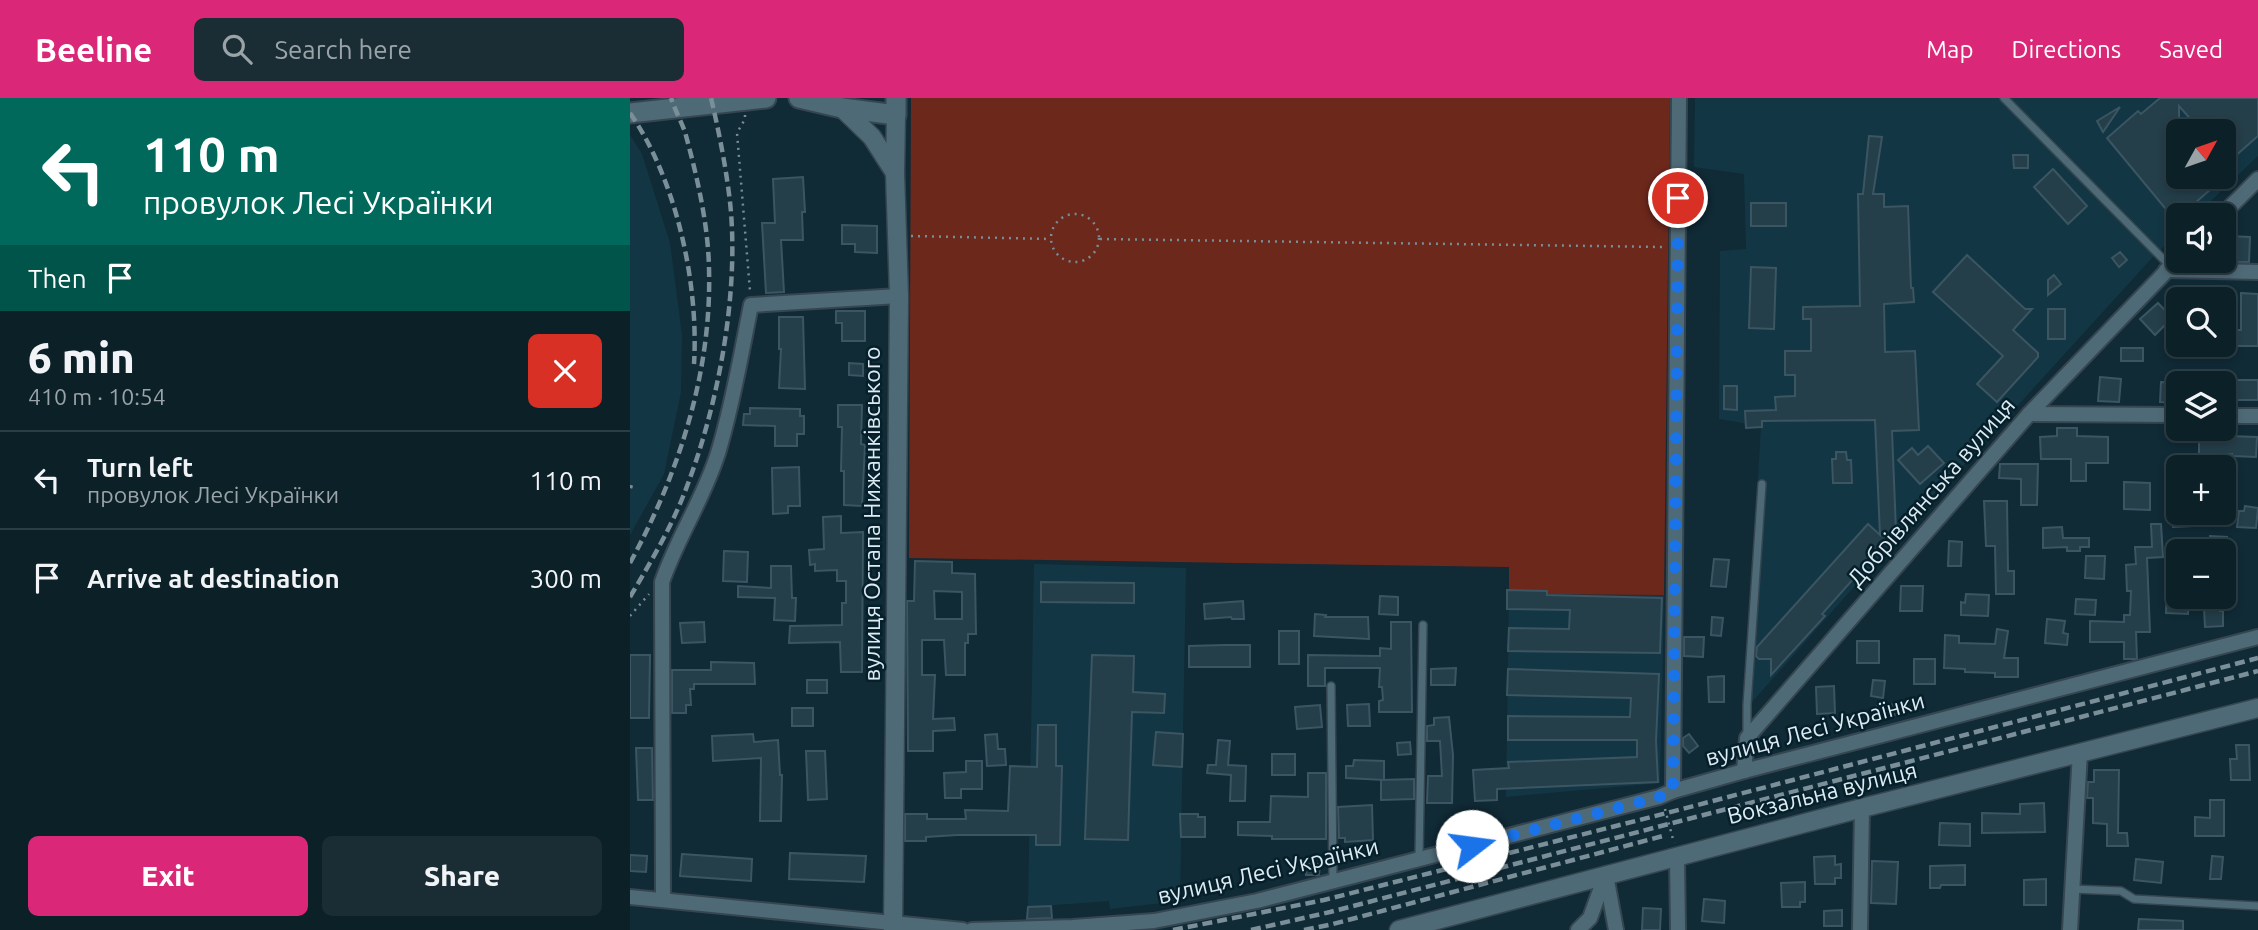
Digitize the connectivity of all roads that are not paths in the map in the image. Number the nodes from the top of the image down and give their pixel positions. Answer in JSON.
{"nodes":[{"id":1,"x":766,"y":98,"type":"edge"},
{"id":2,"x":799,"y":98,"type":"edge"},
{"id":3,"x":875,"y":98,"type":"edge"},
{"id":4,"x":1679,"y":98,"type":"edge"},
{"id":5,"x":2004,"y":98,"type":"edge"},
{"id":6,"x":896,"y":106,"type":"edge"},
{"id":7,"x":842,"y":108,"type":"junction"},
{"id":8,"x":630,"y":113,"type":"edge"},
{"id":9,"x":895,"y":173,"type":"junction"},
{"id":10,"x":2258,"y":180,"type":"edge"},
{"id":11,"x":2234,"y":203,"type":"edge"},
{"id":12,"x":2166,"y":259,"type":"edge"},
{"id":13,"x":2236,"y":270,"type":"edge"},
{"id":14,"x":2166,"y":271,"type":"edge"},
{"id":15,"x":2258,"y":272,"type":"edge"},
{"id":16,"x":899,"y":296,"type":"junction"},
{"id":17,"x":2029,"y":414,"type":"junction"},
{"id":18,"x":2166,"y":415,"type":"edge"},
{"id":19,"x":2236,"y":416,"type":"edge"},
{"id":20,"x":2258,"y":416,"type":"edge"},
{"id":21,"x":1762,"y":484,"type":"dead end"},
{"id":22,"x":1423,"y":625,"type":"dead end"},
{"id":23,"x":2258,"y":637,"type":"edge"},
{"id":24,"x":1331,"y":686,"type":"dead end"},
{"id":25,"x":2258,"y":708,"type":"edge"},
{"id":26,"x":1747,"y":738,"type":"junction"},
{"id":27,"x":2080,"y":752,"type":"junction"},
{"id":28,"x":1744,"y":771,"type":"junction"},
{"id":29,"x":1673,"y":791,"type":"junction"},
{"id":30,"x":1862,"y":808,"type":"junction"},
{"id":31,"x":1677,"y":856,"type":"junction"},
{"id":32,"x":1419,"y":859,"type":"junction"},
{"id":33,"x":1606,"y":874,"type":"junction"},
{"id":34,"x":1333,"y":882,"type":"junction"},
{"id":35,"x":2072,"y":889,"type":"junction"},
{"id":36,"x":630,"y":897,"type":"edge"},
{"id":37,"x":663,"y":900,"type":"junction"},
{"id":38,"x":2258,"y":906,"type":"edge"},
{"id":39,"x":893,"y":926,"type":"edge"},
{"id":40,"x":963,"y":930,"type":"edge"},
{"id":41,"x":972,"y":930,"type":"edge"},
{"id":42,"x":1399,"y":930,"type":"edge"},
{"id":43,"x":1578,"y":930,"type":"edge"},
{"id":44,"x":1616,"y":930,"type":"edge"},
{"id":45,"x":1678,"y":930,"type":"edge"},
{"id":46,"x":1860,"y":930,"type":"edge"},
{"id":47,"x":2070,"y":930,"type":"edge"}],
"edges":[{"from":1,"to":8,"type":"main road"},
{"from":2,"to":7,"type":"main road"},
{"from":3,"to":7,"type":"main road"},
{"from":4,"to":29,"type":"street"},
{"from":5,"to":12,"type":"lane"},
{"from":6,"to":7,"type":"main road"},
{"from":6,"to":9,"type":"street","name":"вулиця Остапа Нижанківського"},
{"from":7,"to":9,"type":"street"},
{"from":9,"to":16,"type":"street","name":"вулиця Остапа Нижанківського"},
{"from":10,"to":11,"type":"street"},
{"from":13,"to":15,"type":"street"},
{"from":14,"to":17,"type":"street","name":"Добрівлянська вулиця"},
{"from":16,"to":37,"type":"street"},
{"from":16,"to":39,"type":"street","name":"вулиця Остапа Нижанківського"},
{"from":17,"to":18,"type":"street"},
{"from":17,"to":26,"type":"street","name":"Добрівлянська вулиця"},
{"from":19,"to":20,"type":"street"},
{"from":21,"to":26,"type":"lane"},
{"from":22,"to":32,"type":"lane"},
{"from":23,"to":28,"type":"street","name":"вулиця Лесі Українки"},
{"from":24,"to":34,"type":"lane"},
{"from":25,"to":27,"type":"street","name":"Вокзальна вулиця"},
{"from":26,"to":28,"type":"street"},
{"from":27,"to":30,"type":"street","name":"Вокзальна вулиця"},
{"from":27,"to":35,"type":"street"},
{"from":28,"to":29,"type":"street","name":"вулиця Лесі Українки"},
{"from":29,"to":32,"type":"street","name":"вулиця Лесі Українки"},
{"from":30,"to":31,"type":"street","name":"Вокзальна вулиця"},
{"from":30,"to":46,"type":"street"},
{"from":31,"to":33,"type":"street","name":"Вокзальна вулиця"},
{"from":31,"to":45,"type":"street"},
{"from":32,"to":34,"type":"street","name":"вулиця Лесі Українки"},
{"from":33,"to":42,"type":"street","name":"Вокзальна вулиця"},
{"from":33,"to":43,"type":"street"},
{"from":33,"to":44,"type":"street"},
{"from":34,"to":41,"type":"street","name":"вулиця Лесі Українки"},
{"from":35,"to":38,"type":"lane"},
{"from":35,"to":47,"type":"street"},
{"from":36,"to":37,"type":"street"},
{"from":37,"to":39,"type":"street"},
{"from":39,"to":40,"type":"street"}]}
